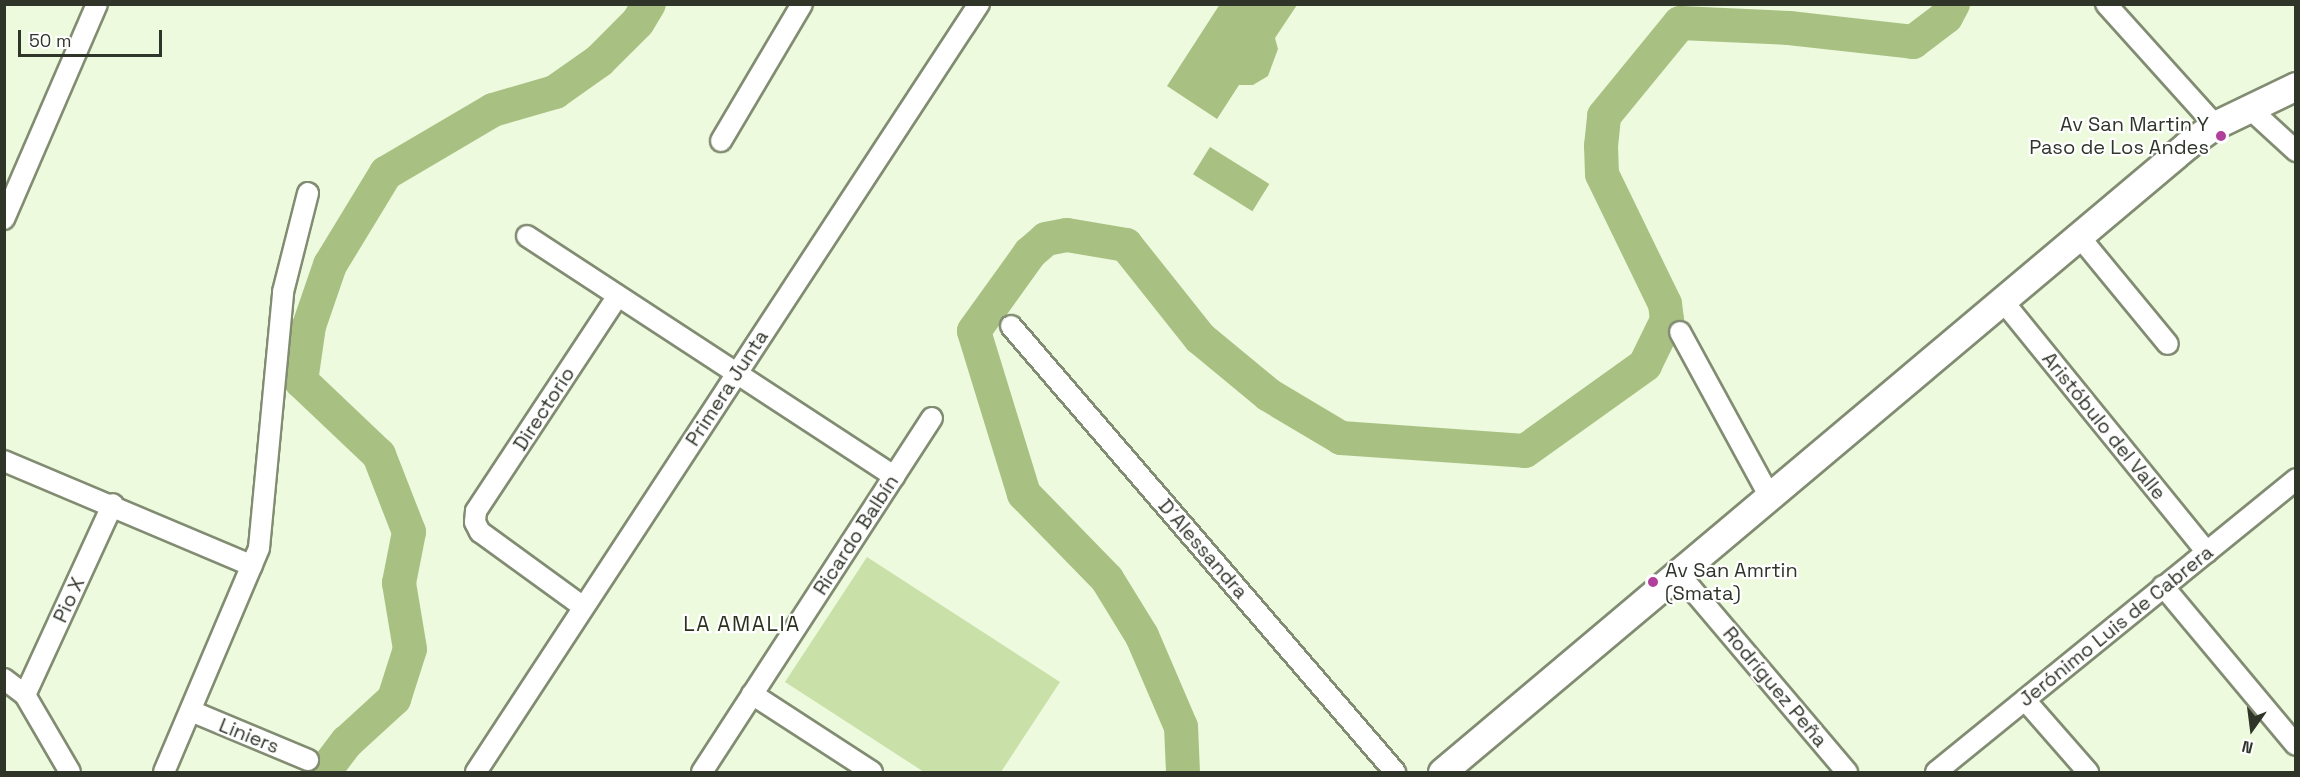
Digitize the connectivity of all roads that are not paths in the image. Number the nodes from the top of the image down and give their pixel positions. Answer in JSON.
{"nodes":[{"id":1,"x":96,"y":4,"type":"edge"},
{"id":2,"x":802,"y":4,"type":"edge"},
{"id":3,"x":979,"y":4,"type":"edge"},
{"id":4,"x":2106,"y":4,"type":"edge"},
{"id":5,"x":2295,"y":86,"type":"edge"},
{"id":6,"x":2249,"y":108,"type":"junction"},
{"id":7,"x":2215,"y":124,"type":"junction"},
{"id":8,"x":721,"y":141,"type":"dead end"},
{"id":9,"x":2295,"y":151,"type":"edge"},
{"id":10,"x":308,"y":193,"type":"dead end"},
{"id":11,"x":4,"y":219,"type":"edge"},
{"id":12,"x":2078,"y":235,"type":"junction"},
{"id":13,"x":527,"y":236,"type":"dead end"},
{"id":14,"x":617,"y":297,"type":"junction"},
{"id":15,"x":2002,"y":300,"type":"junction"},
{"id":16,"x":1011,"y":326,"type":"dead end"},
{"id":17,"x":1680,"y":332,"type":"dead end"},
{"id":18,"x":2168,"y":344,"type":"dead end"},
{"id":19,"x":737,"y":374,"type":"junction"},
{"id":20,"x":932,"y":418,"type":"dead end"},
{"id":21,"x":4,"y":461,"type":"edge"},
{"id":22,"x":894,"y":476,"type":"junction"},
{"id":23,"x":2295,"y":479,"type":"edge"},
{"id":24,"x":1770,"y":497,"type":"junction"},
{"id":25,"x":113,"y":504,"type":"junction"},
{"id":26,"x":2207,"y":552,"type":"junction"},
{"id":27,"x":252,"y":566,"type":"junction"},
{"id":28,"x":1679,"y":574,"type":"junction"},
{"id":29,"x":2163,"y":586,"type":"junction"},
{"id":30,"x":582,"y":606,"type":"junction"},
{"id":31,"x":4,"y":679,"type":"edge"},
{"id":32,"x":753,"y":694,"type":"junction"},
{"id":33,"x":24,"y":695,"type":"junction"},
{"id":34,"x":2025,"y":700,"type":"junction"},
{"id":35,"x":191,"y":711,"type":"junction"},
{"id":36,"x":2295,"y":745,"type":"edge"},
{"id":37,"x":308,"y":760,"type":"dead end"},
{"id":38,"x":69,"y":772,"type":"edge"},
{"id":39,"x":164,"y":772,"type":"edge"},
{"id":40,"x":476,"y":772,"type":"edge"},
{"id":41,"x":702,"y":772,"type":"edge"},
{"id":42,"x":872,"y":772,"type":"edge"},
{"id":43,"x":1395,"y":772,"type":"edge"},
{"id":44,"x":1442,"y":772,"type":"edge"},
{"id":45,"x":1847,"y":772,"type":"edge"},
{"id":46,"x":1936,"y":772,"type":"edge"},
{"id":47,"x":2088,"y":772,"type":"edge"}],
"edges":[{"from":1,"to":11,"type":"street"},
{"from":2,"to":8,"type":"street"},
{"from":3,"to":19,"type":"street","name":"Primera Junta"},
{"from":4,"to":7,"type":"street"},
{"from":5,"to":6,"type":"main road"},
{"from":6,"to":7,"type":"main road"},
{"from":6,"to":9,"type":"street"},
{"from":7,"to":12,"type":"main road"},
{"from":10,"to":27,"type":"street"},
{"from":12,"to":15,"type":"main road"},
{"from":12,"to":18,"type":"street"},
{"from":13,"to":14,"type":"street"},
{"from":14,"to":19,"type":"street"},
{"from":14,"to":30,"type":"street","name":"Directorio"},
{"from":15,"to":24,"type":"main road"},
{"from":15,"to":26,"type":"street","name":"Aristóbulo del Valle"},
{"from":16,"to":43,"type":"street","name":"D´Alessandra"},
{"from":17,"to":24,"type":"street"},
{"from":19,"to":22,"type":"street"},
{"from":19,"to":30,"type":"street","name":"Primera Junta"},
{"from":20,"to":22,"type":"street","name":"Ricardo Balbín"},
{"from":21,"to":25,"type":"street"},
{"from":22,"to":32,"type":"street","name":"Ricardo Balbín"},
{"from":23,"to":26,"type":"street","name":"Jerónimo Luis de Cabrera"},
{"from":24,"to":28,"type":"main road"},
{"from":25,"to":27,"type":"street"},
{"from":25,"to":33,"type":"street","name":"Pio X"},
{"from":26,"to":29,"type":"street","name":"Jerónimo Luis de Cabrera"},
{"from":27,"to":35,"type":"street"},
{"from":28,"to":44,"type":"main road"},
{"from":28,"to":45,"type":"street","name":"Rodríguez Peña"},
{"from":29,"to":34,"type":"street","name":"Jerónimo Luis de Cabrera"},
{"from":29,"to":36,"type":"street"},
{"from":30,"to":40,"type":"street","name":"Primera Junta"},
{"from":31,"to":33,"type":"street"},
{"from":32,"to":41,"type":"street","name":"Ricardo Balbín"},
{"from":32,"to":42,"type":"street"},
{"from":33,"to":38,"type":"street"},
{"from":34,"to":46,"type":"street","name":"Jerónimo Luis de Cabrera"},
{"from":34,"to":47,"type":"street"},
{"from":35,"to":37,"type":"street","name":"Liniers"},
{"from":35,"to":39,"type":"street"}]}
